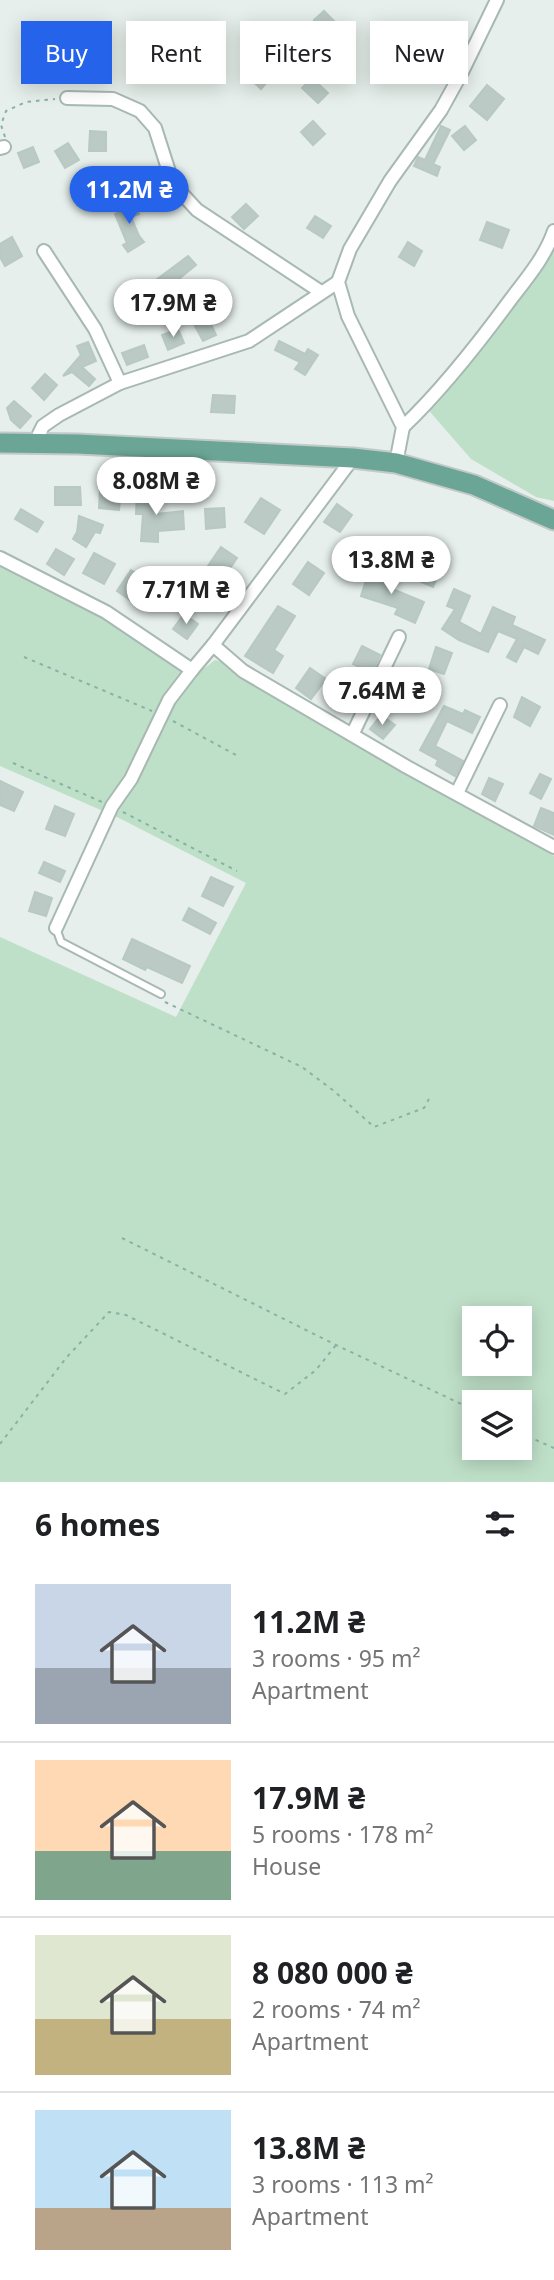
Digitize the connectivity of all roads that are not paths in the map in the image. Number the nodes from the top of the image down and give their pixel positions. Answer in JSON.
{"nodes":[{"id":1,"x":497,"y":0,"type":"edge"},
{"id":2,"x":67,"y":98,"type":"road end"},
{"id":3,"x":554,"y":231,"type":"edge"},
{"id":4,"x":44,"y":251,"type":"dead end"},
{"id":5,"x":338,"y":282,"type":"junction"},
{"id":6,"x":321,"y":292,"type":"junction"},
{"id":7,"x":120,"y":383,"type":"junction"},
{"id":8,"x":403,"y":428,"type":"junction"},
{"id":9,"x":0,"y":443,"type":"edge"},
{"id":10,"x":39,"y":443,"type":"junction"},
{"id":11,"x":353,"y":458,"type":"junction"},
{"id":12,"x":396,"y":463,"type":"junction"},
{"id":13,"x":554,"y":520,"type":"edge"},
{"id":14,"x":0,"y":558,"type":"edge"},
{"id":15,"x":399,"y":637,"type":"dead end"},
{"id":16,"x":213,"y":645,"type":"junction"},
{"id":17,"x":192,"y":670,"type":"junction"},
{"id":18,"x":500,"y":705,"type":"dead end"},
{"id":19,"x":354,"y":733,"type":"junction"},
{"id":20,"x":457,"y":793,"type":"junction"},
{"id":21,"x":554,"y":847,"type":"edge"},
{"id":22,"x":56,"y":928,"type":"joint"},
{"id":23,"x":161,"y":995,"type":"road end"}],
"edges":[{"from":1,"to":5,"type":"street"},
{"from":2,"to":6,"type":"street"},
{"from":3,"to":8,"type":"street"},
{"from":4,"to":7,"type":"street"},
{"from":5,"to":6,"type":"street"},
{"from":5,"to":8,"type":"street"},
{"from":6,"to":7,"type":"street"},
{"from":7,"to":10,"type":"street"},
{"from":8,"to":12,"type":"street"},
{"from":9,"to":10,"type":"main road"},
{"from":10,"to":11,"type":"main road"},
{"from":11,"to":12,"type":"main road"},
{"from":11,"to":16,"type":"street"},
{"from":12,"to":13,"type":"main road"},
{"from":14,"to":17,"type":"street"},
{"from":15,"to":19,"type":"street"},
{"from":16,"to":17,"type":"street"},
{"from":16,"to":19,"type":"street"},
{"from":17,"to":22,"type":"street"},
{"from":18,"to":20,"type":"street"},
{"from":19,"to":20,"type":"street"},
{"from":20,"to":21,"type":"street"},
{"from":22,"to":23,"type":"lane"}]}
